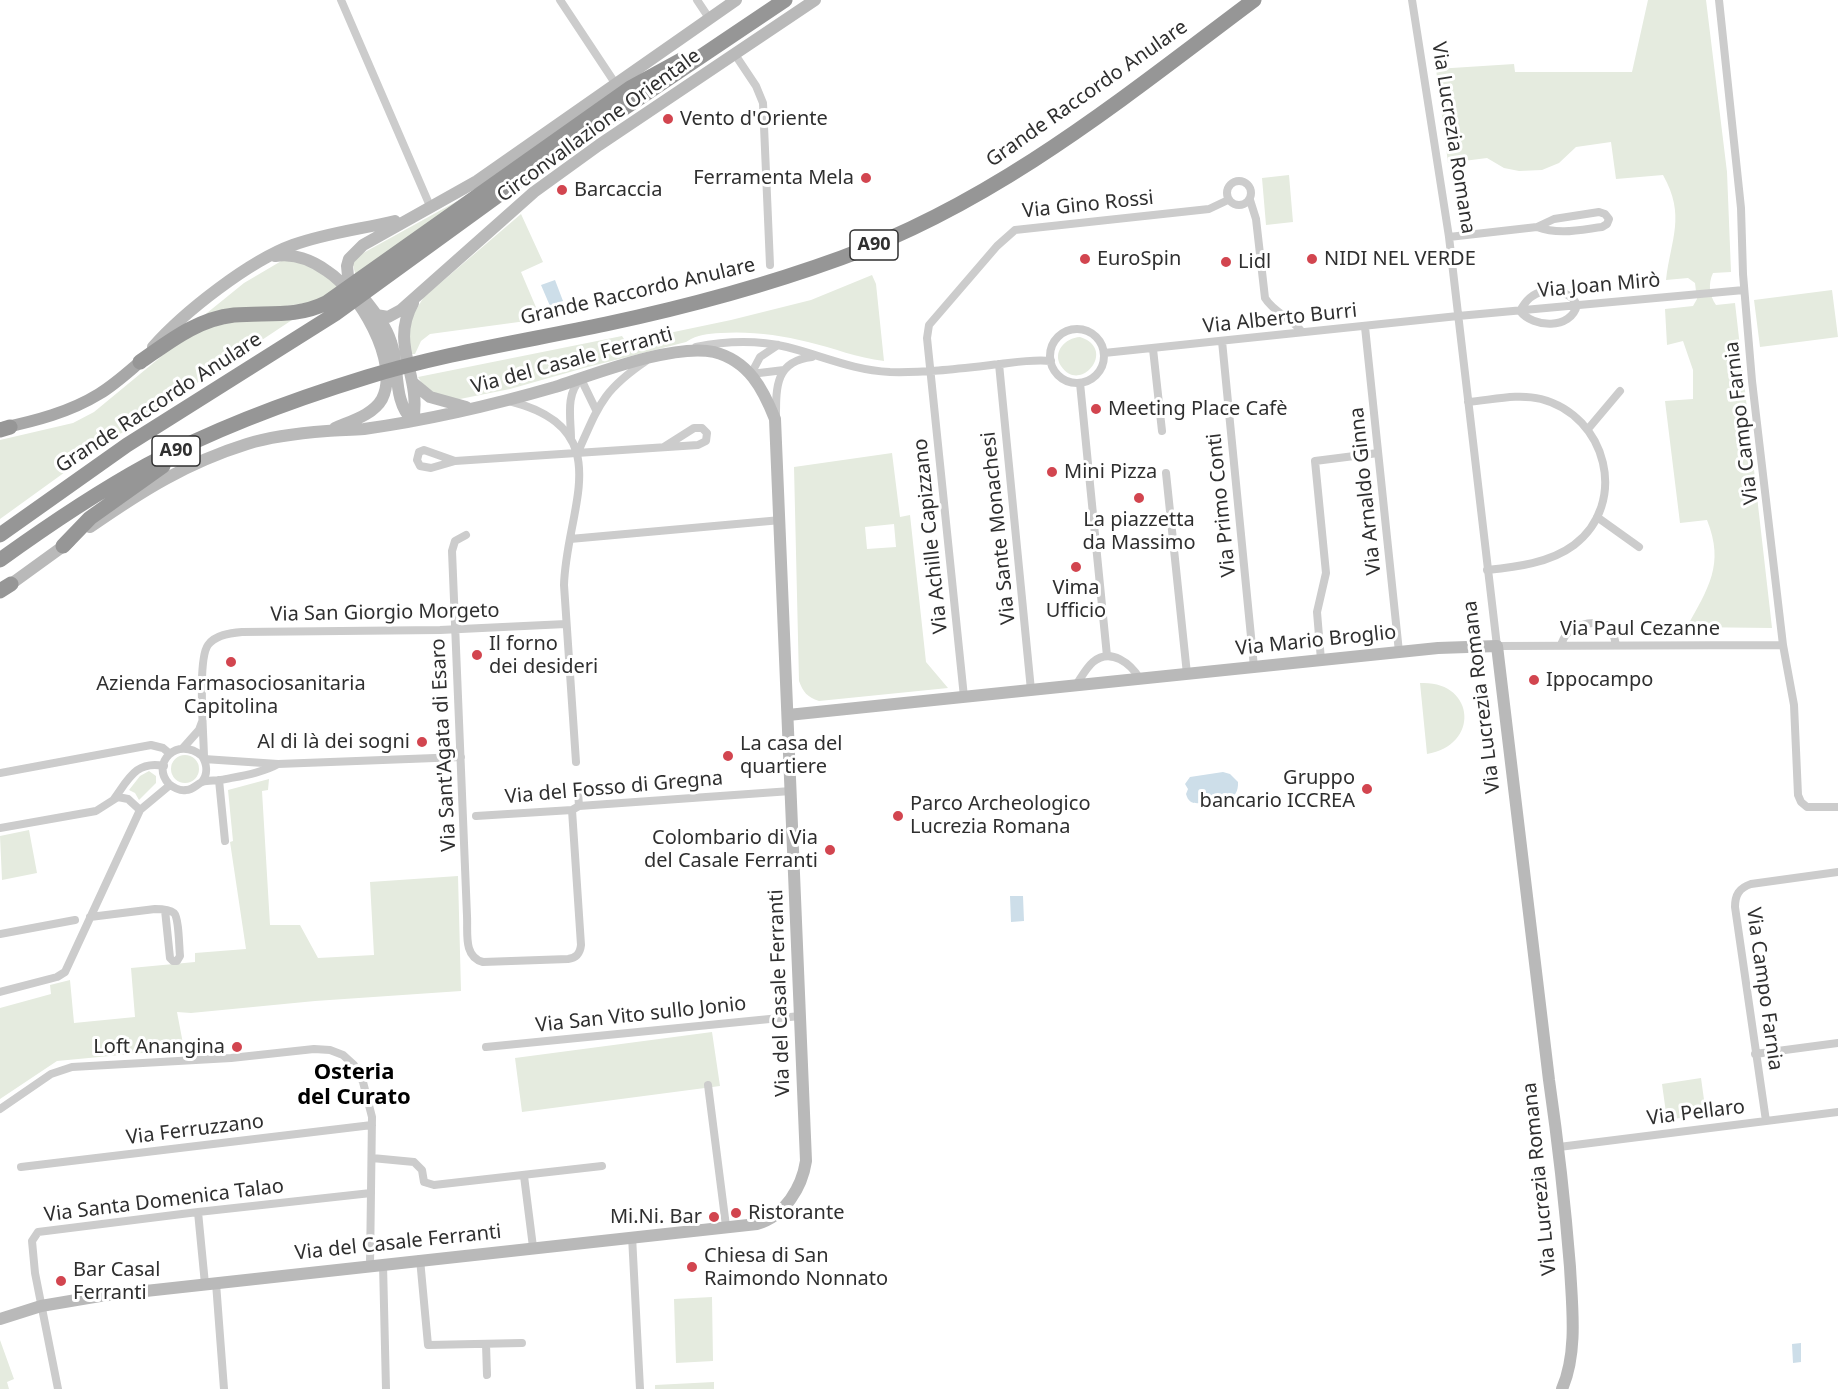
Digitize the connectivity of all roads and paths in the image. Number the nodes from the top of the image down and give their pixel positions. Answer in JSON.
{"nodes":[{"id":1,"x":341,"y":0,"type":"edge"},
{"id":2,"x":560,"y":0,"type":"edge"},
{"id":3,"x":696,"y":0,"type":"edge"},
{"id":4,"x":736,"y":0,"type":"edge"},
{"id":5,"x":785,"y":0,"type":"edge"},
{"id":6,"x":815,"y":0,"type":"edge"},
{"id":7,"x":1254,"y":0,"type":"edge"},
{"id":8,"x":1412,"y":0,"type":"edge"},
{"id":9,"x":1719,"y":0,"type":"edge"},
{"id":10,"x":709,"y":18,"type":"junction"},
{"id":11,"x":734,"y":52,"type":"junction"},
{"id":12,"x":615,"y":83,"type":"junction"},
{"id":13,"x":1228,"y":200,"type":"junction"},
{"id":14,"x":1250,"y":200,"type":"junction"},
{"id":15,"x":430,"y":206,"type":"junction"},
{"id":16,"x":411,"y":217,"type":"junction"},
{"id":17,"x":1537,"y":227,"type":"junction"},
{"id":18,"x":1449,"y":237,"type":"junction"},
{"id":19,"x":268,"y":257,"type":"junction"},
{"id":20,"x":770,"y":265,"type":"dead end"},
{"id":21,"x":1744,"y":290,"type":"junction"},
{"id":22,"x":416,"y":297,"type":"junction"},
{"id":23,"x":1577,"y":305,"type":"junction"},
{"id":24,"x":330,"y":309,"type":"junction"},
{"id":25,"x":1520,"y":310,"type":"junction"},
{"id":26,"x":376,"y":315,"type":"junction"},
{"id":27,"x":1458,"y":316,"type":"junction"},
{"id":28,"x":1365,"y":327,"type":"junction"},
{"id":29,"x":1302,"y":332,"type":"junction"},
{"id":30,"x":1222,"y":341,"type":"junction"},
{"id":31,"x":778,"y":345,"type":"junction"},
{"id":32,"x":1153,"y":348,"type":"junction"},
{"id":33,"x":681,"y":351,"type":"junction"},
{"id":34,"x":1104,"y":354,"type":"junction"},
{"id":35,"x":816,"y":356,"type":"junction"},
{"id":36,"x":649,"y":358,"type":"junction"},
{"id":37,"x":1051,"y":361,"type":"junction"},
{"id":38,"x":140,"y":362,"type":"junction"},
{"id":39,"x":999,"y":364,"type":"junction"},
{"id":40,"x":783,"y":370,"type":"junction"},
{"id":41,"x":931,"y":371,"type":"junction"},
{"id":42,"x":751,"y":374,"type":"junction"},
{"id":43,"x":581,"y":379,"type":"junction"},
{"id":44,"x":413,"y":382,"type":"junction"},
{"id":45,"x":1080,"y":383,"type":"junction"},
{"id":46,"x":1620,"y":391,"type":"dead end"},
{"id":47,"x":506,"y":400,"type":"junction"},
{"id":48,"x":1468,"y":402,"type":"junction"},
{"id":49,"x":470,"y":408,"type":"junction"},
{"id":50,"x":596,"y":410,"type":"junction"},
{"id":51,"x":776,"y":419,"type":"junction"},
{"id":52,"x":413,"y":420,"type":"junction"},
{"id":53,"x":3,"y":428,"type":"edge"},
{"id":54,"x":1588,"y":429,"type":"junction"},
{"id":55,"x":329,"y":430,"type":"junction"},
{"id":56,"x":1162,"y":431,"type":"dead end"},
{"id":57,"x":200,"y":439,"type":"junction"},
{"id":58,"x":571,"y":439,"type":"junction"},
{"id":59,"x":664,"y":447,"type":"junction"},
{"id":60,"x":578,"y":452,"type":"junction"},
{"id":61,"x":1378,"y":453,"type":"junction"},
{"id":62,"x":455,"y":461,"type":"dead end"},
{"id":63,"x":1166,"y":473,"type":"dead end"},
{"id":64,"x":1597,"y":517,"type":"junction"},
{"id":65,"x":781,"y":520,"type":"junction"},
{"id":66,"x":0,"y":535,"type":"edge"},
{"id":67,"x":466,"y":535,"type":"dead end"},
{"id":68,"x":570,"y":539,"type":"junction"},
{"id":69,"x":63,"y":546,"type":"junction"},
{"id":70,"x":1639,"y":547,"type":"dead end"},
{"id":71,"x":0,"y":560,"type":"edge"},
{"id":72,"x":1487,"y":570,"type":"junction"},
{"id":73,"x":4,"y":589,"type":"edge"},
{"id":74,"x":566,"y":624,"type":"junction"},
{"id":75,"x":455,"y":629,"type":"junction"},
{"id":76,"x":1561,"y":645,"type":"junction"},
{"id":77,"x":1616,"y":645,"type":"junction"},
{"id":78,"x":1783,"y":645,"type":"junction"},
{"id":79,"x":1497,"y":646,"type":"junction"},
{"id":80,"x":1399,"y":652,"type":"junction"},
{"id":81,"x":1107,"y":656,"type":"junction"},
{"id":82,"x":1320,"y":660,"type":"junction"},
{"id":83,"x":1254,"y":667,"type":"junction"},
{"id":84,"x":1187,"y":674,"type":"junction"},
{"id":85,"x":1140,"y":679,"type":"junction"},
{"id":86,"x":1076,"y":685,"type":"junction"},
{"id":87,"x":788,"y":689,"type":"junction"},
{"id":88,"x":1031,"y":690,"type":"junction"},
{"id":89,"x":964,"y":697,"type":"junction"},
{"id":90,"x":809,"y":713,"type":"junction"},
{"id":91,"x":788,"y":715,"type":"junction"},
{"id":92,"x":203,"y":719,"type":"junction"},
{"id":93,"x":183,"y":748,"type":"junction"},
{"id":94,"x":170,"y":753,"type":"junction"},
{"id":95,"x":461,"y":757,"type":"junction"},
{"id":96,"x":204,"y":759,"type":"junction"},
{"id":97,"x":576,"y":762,"type":"dead end"},
{"id":98,"x":278,"y":764,"type":"junction"},
{"id":99,"x":164,"y":766,"type":"junction"},
{"id":100,"x":0,"y":773,"type":"edge"},
{"id":101,"x":219,"y":780,"type":"junction"},
{"id":102,"x":202,"y":782,"type":"junction"},
{"id":103,"x":174,"y":787,"type":"junction"},
{"id":104,"x":790,"y":791,"type":"junction"},
{"id":105,"x":578,"y":792,"type":"dead end"},
{"id":106,"x":113,"y":799,"type":"junction"},
{"id":107,"x":1838,"y":807,"type":"edge"},
{"id":108,"x":576,"y":808,"type":"junction"},
{"id":109,"x":140,"y":810,"type":"junction"},
{"id":110,"x":476,"y":816,"type":"dead end"},
{"id":111,"x":0,"y":828,"type":"edge"},
{"id":112,"x":225,"y":841,"type":"dead end"},
{"id":113,"x":1838,"y":872,"type":"edge"},
{"id":114,"x":165,"y":910,"type":"junction"},
{"id":115,"x":90,"y":917,"type":"junction"},
{"id":116,"x":75,"y":920,"type":"dead end"},
{"id":117,"x":0,"y":934,"type":"edge"},
{"id":118,"x":0,"y":992,"type":"edge"},
{"id":119,"x":800,"y":1016,"type":"junction"},
{"id":120,"x":1838,"y":1043,"type":"edge"},
{"id":121,"x":486,"y":1047,"type":"dead end"},
{"id":122,"x":1755,"y":1054,"type":"junction"},
{"id":123,"x":708,"y":1085,"type":"dead end"},
{"id":124,"x":0,"y":1109,"type":"edge"},
{"id":125,"x":1838,"y":1112,"type":"edge"},
{"id":126,"x":1766,"y":1121,"type":"junction"},
{"id":127,"x":372,"y":1125,"type":"junction"},
{"id":128,"x":1559,"y":1147,"type":"junction"},
{"id":129,"x":372,"y":1158,"type":"junction"},
{"id":130,"x":602,"y":1166,"type":"dead end"},
{"id":131,"x":21,"y":1167,"type":"dead end"},
{"id":132,"x":524,"y":1176,"type":"junction"},
{"id":133,"x":371,"y":1193,"type":"junction"},
{"id":134,"x":198,"y":1212,"type":"junction"},
{"id":135,"x":726,"y":1226,"type":"junction"},
{"id":136,"x":632,"y":1236,"type":"junction"},
{"id":137,"x":533,"y":1247,"type":"junction"},
{"id":138,"x":420,"y":1259,"type":"junction"},
{"id":139,"x":383,"y":1264,"type":"junction"},
{"id":140,"x":370,"y":1265,"type":"junction"},
{"id":141,"x":210,"y":1284,"type":"junction"},
{"id":142,"x":40,"y":1306,"type":"junction"},
{"id":143,"x":0,"y":1319,"type":"edge"},
{"id":144,"x":522,"y":1343,"type":"dead end"},
{"id":145,"x":486,"y":1344,"type":"junction"},
{"id":146,"x":487,"y":1376,"type":"dead end"},
{"id":147,"x":1564,"y":1386,"type":"edge"},
{"id":148,"x":58,"y":1389,"type":"edge"},
{"id":149,"x":224,"y":1389,"type":"edge"},
{"id":150,"x":386,"y":1389,"type":"edge"},
{"id":151,"x":640,"y":1389,"type":"edge"}],
"edges":[{"from":1,"to":15,"type":"street"},
{"from":2,"to":12,"type":"street"},
{"from":3,"to":10,"type":"street"},
{"from":4,"to":10,"type":"street","name":"Circonvallazione Orientale"},
{"from":5,"to":24,"type":"highway","name":"Grande Raccordo Anulare","number":"A90"},
{"from":6,"to":11,"type":"street","name":"Circonvallazione Orientale"},
{"from":7,"to":57,"type":"highway","name":"Grande Raccordo Anulare","number":"A90"},
{"from":8,"to":18,"type":"street","name":"Via Lucrezia Romana"},
{"from":9,"to":21,"type":"street","name":"Via Campo Farnia"},
{"from":10,"to":12,"type":"street","name":"Circonvallazione Orientale"},
{"from":11,"to":20,"type":"street"},
{"from":11,"to":22,"type":"street","name":"Circonvallazione Orientale"},
{"from":12,"to":15,"type":"street","name":"Circonvallazione Orientale"},
{"from":13,"to":14,"type":"street","name":"Via Gino Rossi"},
{"from":13,"to":14,"type":"street"},
{"from":13,"to":41,"type":"street","name":"Via Gino Rossi"},
{"from":14,"to":29,"type":"street"},
{"from":15,"to":16,"type":"street","name":"Circonvallazione Orientale"},
{"from":16,"to":19,"type":"street"},
{"from":16,"to":26,"type":"street","name":"Circonvallazione Orientale"},
{"from":17,"to":17,"type":"street"},
{"from":17,"to":18,"type":"street"},
{"from":18,"to":27,"type":"street","name":"Via Lucrezia Romana"},
{"from":19,"to":38,"type":"street"},
{"from":19,"to":55,"type":"street"},
{"from":21,"to":23,"type":"street","name":"Via Joan Mirò"},
{"from":21,"to":78,"type":"street","name":"Via Campo Farnia"},
{"from":22,"to":26,"type":"street","name":"Circonvallazione Orientale"},
{"from":22,"to":44,"type":"street"},
{"from":23,"to":25,"type":"street","name":"Via Joan Mirò"},
{"from":23,"to":25,"type":"street"},
{"from":23,"to":25,"type":"street"},
{"from":24,"to":38,"type":"highway"},
{"from":24,"to":66,"type":"highway","name":"Grande Raccordo Anulare","number":"A90"},
{"from":25,"to":27,"type":"street","name":"Via Joan Mirò"},
{"from":26,"to":52,"type":"street"},
{"from":27,"to":28,"type":"street","name":"Via Alberto Burri"},
{"from":27,"to":48,"type":"street","name":"Via Lucrezia Romana"},
{"from":28,"to":29,"type":"street","name":"Via Alberto Burri"},
{"from":28,"to":61,"type":"street","name":"Via Arnaldo Ginna"},
{"from":29,"to":30,"type":"street","name":"Via Alberto Burri"},
{"from":30,"to":32,"type":"street","name":"Via Alberto Burri"},
{"from":30,"to":83,"type":"street","name":"Via Primo Conti"},
{"from":31,"to":33,"type":"street"},
{"from":31,"to":35,"type":"street"},
{"from":31,"to":42,"type":"street"},
{"from":32,"to":34,"type":"street","name":"Via Alberto Burri"},
{"from":32,"to":56,"type":"street"},
{"from":33,"to":36,"type":"street","name":"Via del Casale Ferranti"},
{"from":33,"to":42,"type":"street","name":"Via del Casale Ferranti"},
{"from":34,"to":37,"type":"street"},
{"from":34,"to":45,"type":"street"},
{"from":35,"to":40,"type":"street"},
{"from":35,"to":41,"type":"street"},
{"from":36,"to":43,"type":"street","name":"Via del Casale Ferranti"},
{"from":36,"to":50,"type":"street"},
{"from":37,"to":39,"type":"street"},
{"from":37,"to":45,"type":"street"},
{"from":38,"to":53,"type":"main road"},
{"from":39,"to":41,"type":"street"},
{"from":39,"to":88,"type":"street","name":"Via Sante Monachesi"},
{"from":40,"to":42,"type":"street"},
{"from":40,"to":51,"type":"street"},
{"from":41,"to":89,"type":"street","name":"Via Achille Capizzano"},
{"from":42,"to":51,"type":"street","name":"Via del Casale Ferranti"},
{"from":43,"to":47,"type":"street","name":"Via del Casale Ferranti"},
{"from":43,"to":50,"type":"street"},
{"from":43,"to":58,"type":"street"},
{"from":44,"to":49,"type":"street"},
{"from":44,"to":52,"type":"street"},
{"from":45,"to":81,"type":"street"},
{"from":46,"to":54,"type":"street"},
{"from":47,"to":49,"type":"street","name":"Via del Casale Ferranti"},
{"from":47,"to":58,"type":"street"},
{"from":48,"to":54,"type":"street"},
{"from":48,"to":72,"type":"street","name":"Via Lucrezia Romana"},
{"from":49,"to":52,"type":"street","name":"Via del Casale Ferranti"},
{"from":50,"to":60,"type":"street"},
{"from":51,"to":65,"type":"street","name":"Via del Casale Ferranti"},
{"from":52,"to":55,"type":"street","name":"Via del Casale Ferranti"},
{"from":54,"to":64,"type":"street"},
{"from":55,"to":69,"type":"street"},
{"from":57,"to":69,"type":"highway"},
{"from":57,"to":71,"type":"highway","name":"Grande Raccordo Anulare","number":"A90"},
{"from":58,"to":60,"type":"street"},
{"from":59,"to":59,"type":"street"},
{"from":59,"to":60,"type":"street"},
{"from":60,"to":62,"type":"street"},
{"from":60,"to":68,"type":"street"},
{"from":61,"to":80,"type":"street","name":"Via Arnaldo Ginna"},
{"from":61,"to":82,"type":"street"},
{"from":63,"to":84,"type":"street"},
{"from":64,"to":70,"type":"street"},
{"from":64,"to":72,"type":"street"},
{"from":65,"to":68,"type":"street"},
{"from":65,"to":87,"type":"street","name":"Via del Casale Ferranti"},
{"from":67,"to":75,"type":"street","name":"Via Sant'Agata di Esaro"},
{"from":68,"to":74,"type":"street"},
{"from":69,"to":73,"type":"street"},
{"from":72,"to":79,"type":"street","name":"Via Lucrezia Romana"},
{"from":74,"to":75,"type":"street","name":"Via San Giorgio Morgeto"},
{"from":74,"to":97,"type":"street"},
{"from":75,"to":92,"type":"street","name":"Via San Giorgio Morgeto"},
{"from":75,"to":95,"type":"street","name":"Via Sant'Agata di Esaro"},
{"from":76,"to":77,"type":"street","name":"Via Paul Cezanne"},
{"from":76,"to":77,"type":"street"},
{"from":76,"to":79,"type":"street","name":"Via Paul Cezanne"},
{"from":77,"to":78,"type":"street","name":"Via Paul Cezanne"},
{"from":78,"to":107,"type":"street","name":"Via Campo Farnia"},
{"from":79,"to":80,"type":"street","name":"Via Mario Broglio"},
{"from":79,"to":128,"type":"street","name":"Via Lucrezia Romana"},
{"from":80,"to":82,"type":"street","name":"Via Mario Broglio"},
{"from":81,"to":85,"type":"street"},
{"from":81,"to":86,"type":"street"},
{"from":82,"to":83,"type":"street","name":"Via Mario Broglio"},
{"from":83,"to":84,"type":"street","name":"Via Mario Broglio"},
{"from":84,"to":85,"type":"street","name":"Via Mario Broglio"},
{"from":85,"to":86,"type":"street","name":"Via Mario Broglio"},
{"from":86,"to":88,"type":"street","name":"Via Mario Broglio"},
{"from":87,"to":90,"type":"street"},
{"from":87,"to":91,"type":"street","name":"Via del Casale Ferranti"},
{"from":88,"to":89,"type":"street","name":"Via Mario Broglio"},
{"from":89,"to":90,"type":"street","name":"Via Mario Broglio"},
{"from":90,"to":91,"type":"street","name":"Via Mario Broglio"},
{"from":91,"to":104,"type":"street","name":"Via del Casale Ferranti"},
{"from":92,"to":93,"type":"street"},
{"from":92,"to":96,"type":"street"},
{"from":93,"to":94,"type":"street"},
{"from":93,"to":96,"type":"street"},
{"from":94,"to":99,"type":"street"},
{"from":94,"to":100,"type":"street"},
{"from":95,"to":98,"type":"street"},
{"from":95,"to":108,"type":"street","name":"Via Sant'Agata di Esaro"},
{"from":96,"to":98,"type":"street"},
{"from":96,"to":102,"type":"street"},
{"from":98,"to":101,"type":"street"},
{"from":99,"to":103,"type":"street"},
{"from":99,"to":106,"type":"street"},
{"from":101,"to":102,"type":"street"},
{"from":101,"to":112,"type":"street"},
{"from":102,"to":103,"type":"street"},
{"from":103,"to":109,"type":"street"},
{"from":104,"to":108,"type":"street","name":"Via del Fosso di Gregna"},
{"from":104,"to":119,"type":"street","name":"Via del Casale Ferranti"},
{"from":105,"to":108,"type":"street"},
{"from":106,"to":109,"type":"street"},
{"from":106,"to":111,"type":"street"},
{"from":108,"to":110,"type":"street","name":"Via del Fosso di Gregna"},
{"from":109,"to":115,"type":"street"},
{"from":113,"to":122,"type":"street","name":"Via Campo Farnia"},
{"from":114,"to":114,"type":"street"},
{"from":114,"to":115,"type":"street"},
{"from":115,"to":118,"type":"street"},
{"from":116,"to":117,"type":"street"},
{"from":119,"to":121,"type":"street","name":"Via San Vito sullo Jonio"},
{"from":119,"to":135,"type":"street","name":"Via del Casale Ferranti"},
{"from":120,"to":122,"type":"street"},
{"from":122,"to":126,"type":"street","name":"Via Campo Farnia"},
{"from":123,"to":135,"type":"street"},
{"from":124,"to":127,"type":"street"},
{"from":125,"to":126,"type":"street","name":"Via Pellaro"},
{"from":126,"to":128,"type":"street","name":"Via Pellaro"},
{"from":127,"to":129,"type":"street"},
{"from":127,"to":131,"type":"street","name":"Via Ferruzzano"},
{"from":128,"to":147,"type":"street","name":"Via Lucrezia Romana"},
{"from":129,"to":132,"type":"street"},
{"from":129,"to":133,"type":"street"},
{"from":130,"to":132,"type":"street"},
{"from":132,"to":137,"type":"street"},
{"from":133,"to":134,"type":"street","name":"Via Santa Domenica Talao"},
{"from":133,"to":140,"type":"street"},
{"from":134,"to":141,"type":"street"},
{"from":134,"to":142,"type":"street","name":"Via Santa Domenica Talao"},
{"from":135,"to":136,"type":"street","name":"Via del Casale Ferranti"},
{"from":136,"to":137,"type":"street","name":"Via del Casale Ferranti"},
{"from":136,"to":151,"type":"street"},
{"from":137,"to":138,"type":"street","name":"Via del Casale Ferranti"},
{"from":138,"to":139,"type":"street","name":"Via del Casale Ferranti"},
{"from":138,"to":145,"type":"street"},
{"from":139,"to":140,"type":"street","name":"Via del Casale Ferranti"},
{"from":139,"to":150,"type":"street"},
{"from":140,"to":141,"type":"street","name":"Via del Casale Ferranti"},
{"from":141,"to":142,"type":"street","name":"Via del Casale Ferranti"},
{"from":141,"to":149,"type":"street"},
{"from":142,"to":143,"type":"street","name":"Via del Casale Ferranti"},
{"from":142,"to":148,"type":"street"},
{"from":144,"to":145,"type":"street"},
{"from":145,"to":146,"type":"street"}]}
